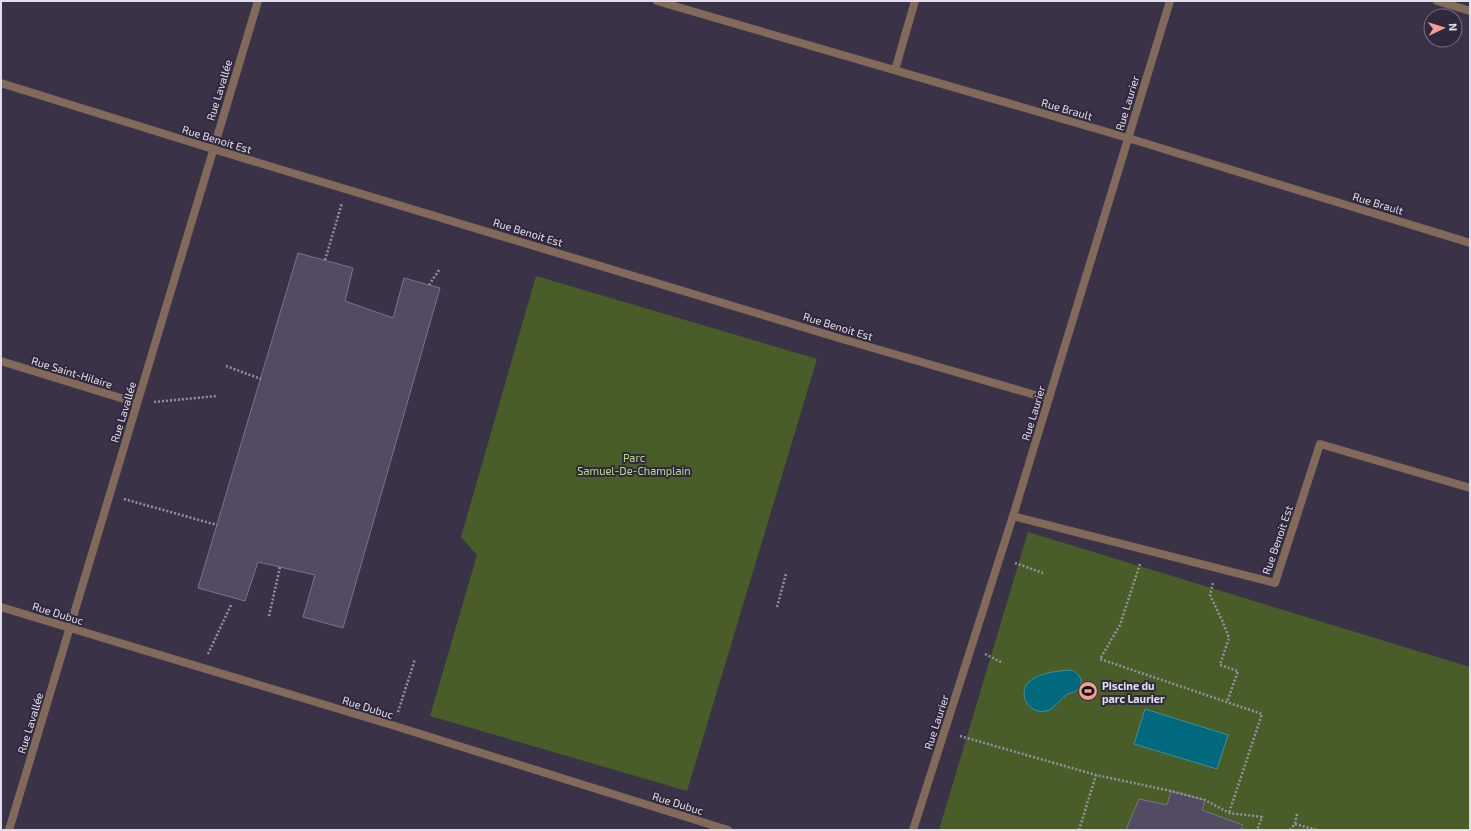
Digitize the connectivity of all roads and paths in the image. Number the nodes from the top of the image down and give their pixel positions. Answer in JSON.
{"nodes":[{"id":1,"x":258,"y":1,"type":"edge"},
{"id":2,"x":657,"y":1,"type":"edge"},
{"id":3,"x":915,"y":1,"type":"edge"},
{"id":4,"x":1170,"y":1,"type":"edge"},
{"id":5,"x":1437,"y":1,"type":"edge"},
{"id":6,"x":1470,"y":11,"type":"edge"},
{"id":7,"x":896,"y":70,"type":"junction"},
{"id":8,"x":1,"y":83,"type":"edge"},
{"id":9,"x":1128,"y":138,"type":"junction"},
{"id":10,"x":213,"y":149,"type":"junction"},
{"id":11,"x":346,"y":189,"type":"junction"},
{"id":12,"x":1470,"y":243,"type":"edge"},
{"id":13,"x":325,"y":260,"type":"dead end"},
{"id":14,"x":439,"y":270,"type":"dead end"},
{"id":15,"x":429,"y":285,"type":"dead end"},
{"id":16,"x":1,"y":361,"type":"edge"},
{"id":17,"x":226,"y":366,"type":"dead end"},
{"id":18,"x":261,"y":379,"type":"dead end"},
{"id":19,"x":217,"y":396,"type":"dead end"},
{"id":20,"x":1049,"y":399,"type":"junction"},
{"id":21,"x":137,"y":403,"type":"junction"},
{"id":22,"x":1470,"y":488,"type":"edge"},
{"id":23,"x":110,"y":495,"type":"junction"},
{"id":24,"x":1013,"y":516,"type":"junction"},
{"id":25,"x":217,"y":525,"type":"dead end"},
{"id":26,"x":1144,"y":549,"type":"junction"},
{"id":27,"x":1000,"y":558,"type":"junction"},
{"id":28,"x":280,"y":567,"type":"dead end"},
{"id":29,"x":1217,"y":568,"type":"junction"},
{"id":30,"x":1043,"y":573,"type":"dead end"},
{"id":31,"x":786,"y":574,"type":"dead end"},
{"id":32,"x":231,"y":605,"type":"dead end"},
{"id":33,"x":1,"y":607,"type":"edge"},
{"id":34,"x":777,"y":607,"type":"dead end"},
{"id":35,"x":269,"y":616,"type":"dead end"},
{"id":36,"x":70,"y":628,"type":"junction"},
{"id":37,"x":415,"y":659,"type":"dead end"},
{"id":38,"x":202,"y":668,"type":"junction"},
{"id":39,"x":1227,"y":702,"type":"junction"},
{"id":40,"x":395,"y":726,"type":"junction"},
{"id":41,"x":945,"y":731,"type":"junction"},
{"id":42,"x":1096,"y":775,"type":"junction"},
{"id":43,"x":1229,"y":813,"type":"junction"},
{"id":44,"x":1297,"y":814,"type":"dead end"},
{"id":45,"x":1295,"y":824,"type":"junction"},
{"id":46,"x":9,"y":830,"type":"edge"},
{"id":47,"x":728,"y":830,"type":"edge"},
{"id":48,"x":914,"y":830,"type":"edge"},
{"id":49,"x":1079,"y":830,"type":"edge"},
{"id":50,"x":1257,"y":830,"type":"edge"},
{"id":51,"x":1290,"y":830,"type":"edge"},
{"id":52,"x":1317,"y":830,"type":"edge"}],
"edges":[{"from":1,"to":10,"type":"street","name":"Rue Lavallée"},
{"from":2,"to":7,"type":"street","name":"Rue Brault"},
{"from":3,"to":7,"type":"street"},
{"from":4,"to":9,"type":"street","name":"Rue Laurier"},
{"from":5,"to":6,"type":"street"},
{"from":7,"to":9,"type":"street","name":"Rue Brault"},
{"from":8,"to":10,"type":"street","name":"Rue Benoit Est"},
{"from":9,"to":12,"type":"street","name":"Rue Brault"},
{"from":9,"to":20,"type":"street","name":"Rue Laurier"},
{"from":10,"to":11,"type":"street","name":"Rue Benoit Est"},
{"from":10,"to":21,"type":"street","name":"Rue Lavallée"},
{"from":11,"to":13,"type":"path"},
{"from":11,"to":20,"type":"street","name":"Rue Benoit Est"},
{"from":14,"to":15,"type":"path"},
{"from":16,"to":21,"type":"street","name":"Rue Saint-Hilaire"},
{"from":17,"to":18,"type":"path"},
{"from":19,"to":21,"type":"path"},
{"from":20,"to":24,"type":"street","name":"Rue Laurier"},
{"from":21,"to":23,"type":"street","name":"Rue Lavallée"},
{"from":22,"to":29,"type":"street","name":"Rue Benoit Est"},
{"from":23,"to":25,"type":"path"},
{"from":23,"to":36,"type":"street","name":"Rue Lavallée"},
{"from":24,"to":26,"type":"street","name":"Rue Benoit Est"},
{"from":24,"to":27,"type":"street","name":"Rue Laurier"},
{"from":26,"to":29,"type":"street","name":"Rue Benoit Est"},
{"from":26,"to":39,"type":"path"},
{"from":27,"to":30,"type":"path"},
{"from":27,"to":41,"type":"street","name":"Rue Laurier"},
{"from":28,"to":35,"type":"path"},
{"from":29,"to":39,"type":"path"},
{"from":31,"to":34,"type":"path"},
{"from":32,"to":38,"type":"path"},
{"from":33,"to":36,"type":"street","name":"Rue Dubuc"},
{"from":36,"to":38,"type":"street","name":"Rue Dubuc"},
{"from":36,"to":46,"type":"street","name":"Rue Lavallée"},
{"from":37,"to":40,"type":"path"},
{"from":38,"to":40,"type":"street","name":"Rue Dubuc"},
{"from":39,"to":43,"type":"path"},
{"from":40,"to":47,"type":"street","name":"Rue Dubuc"},
{"from":41,"to":42,"type":"path"},
{"from":41,"to":48,"type":"street","name":"Rue Laurier"},
{"from":42,"to":43,"type":"path"},
{"from":42,"to":49,"type":"path"},
{"from":43,"to":50,"type":"path"},
{"from":44,"to":45,"type":"path"},
{"from":45,"to":51,"type":"path"},
{"from":45,"to":52,"type":"path"}]}
